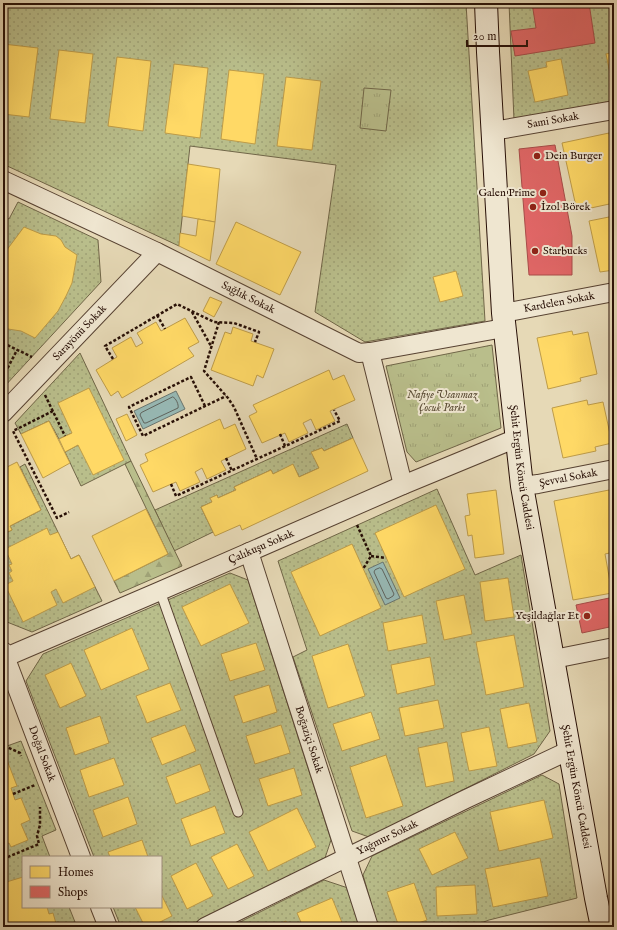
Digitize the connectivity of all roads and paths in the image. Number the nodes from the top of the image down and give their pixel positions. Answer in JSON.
{"nodes":[{"id":1,"x":486,"y":3,"type":"edge"},
{"id":2,"x":614,"y":110,"type":"edge"},
{"id":3,"x":493,"y":131,"type":"junction"},
{"id":4,"x":3,"y":180,"type":"edge"},
{"id":5,"x":5,"y":217,"type":"dead end"},
{"id":6,"x":3,"y":221,"type":"edge"},
{"id":7,"x":157,"y":252,"type":"junction"},
{"id":8,"x":614,"y":292,"type":"edge"},
{"id":9,"x":201,"y":311,"type":"dead end"},
{"id":10,"x":192,"y":312,"type":"junction"},
{"id":11,"x":158,"y":315,"type":"junction"},
{"id":12,"x":199,"y":315,"type":"junction"},
{"id":13,"x":504,"y":321,"type":"junction"},
{"id":14,"x":219,"y":322,"type":"junction"},
{"id":15,"x":165,"y":329,"type":"dead end"},
{"id":16,"x":255,"y":342,"type":"dead end"},
{"id":17,"x":3,"y":343,"type":"edge"},
{"id":18,"x":211,"y":346,"type":"junction"},
{"id":19,"x":17,"y":350,"type":"junction"},
{"id":20,"x":370,"y":352,"type":"junction"},
{"id":21,"x":32,"y":357,"type":"dead end"},
{"id":22,"x":113,"y":359,"type":"dead end"},
{"id":23,"x":3,"y":377,"type":"edge"},
{"id":24,"x":44,"y":392,"type":"dead end"},
{"id":25,"x":226,"y":396,"type":"junction"},
{"id":26,"x":205,"y":406,"type":"junction"},
{"id":27,"x":334,"y":410,"type":"dead end"},
{"id":28,"x":53,"y":411,"type":"junction"},
{"id":29,"x":3,"y":413,"type":"edge"},
{"id":30,"x":280,"y":434,"type":"dead end"},
{"id":31,"x":65,"y":436,"type":"dead end"},
{"id":32,"x":517,"y":438,"type":"junction"},
{"id":33,"x":285,"y":446,"type":"junction"},
{"id":34,"x":226,"y":458,"type":"dead end"},
{"id":35,"x":257,"y":459,"type":"junction"},
{"id":36,"x":614,"y":469,"type":"edge"},
{"id":37,"x":232,"y":471,"type":"junction"},
{"id":38,"x":171,"y":484,"type":"dead end"},
{"id":39,"x":403,"y":485,"type":"junction"},
{"id":40,"x":522,"y":486,"type":"junction"},
{"id":41,"x":69,"y":512,"type":"dead end"},
{"id":42,"x":357,"y":525,"type":"dead end"},
{"id":43,"x":249,"y":552,"type":"junction"},
{"id":44,"x":371,"y":556,"type":"junction"},
{"id":45,"x":386,"y":558,"type":"dead end"},
{"id":46,"x":363,"y":569,"type":"dead end"},
{"id":47,"x":160,"y":591,"type":"junction"},
{"id":48,"x":614,"y":647,"type":"edge"},
{"id":49,"x":4,"y":654,"type":"edge"},
{"id":50,"x":554,"y":659,"type":"junction"},
{"id":51,"x":3,"y":740,"type":"edge"},
{"id":52,"x":570,"y":750,"type":"junction"},
{"id":53,"x":22,"y":760,"type":"dead end"},
{"id":54,"x":30,"y":780,"type":"dead end"},
{"id":55,"x":32,"y":786,"type":"dead end"},
{"id":56,"x":38,"y":800,"type":"dead end"},
{"id":57,"x":238,"y":812,"type":"dead end"},
{"id":58,"x":81,"y":856,"type":"edge"},
{"id":59,"x":347,"y":858,"type":"junction"},
{"id":60,"x":3,"y":859,"type":"edge"},
{"id":61,"x":100,"y":908,"type":"edge"},
{"id":62,"x":108,"y":927,"type":"edge"},
{"id":63,"x":205,"y":927,"type":"edge"},
{"id":64,"x":369,"y":927,"type":"edge"},
{"id":65,"x":602,"y":927,"type":"edge"}],
"edges":[{"from":1,"to":3,"type":"street","name":"Şehit Ergün Köncü Caddesi"},
{"from":2,"to":3,"type":"street","name":"Sami Sokak"},
{"from":3,"to":13,"type":"street","name":"Şehit Ergün Köncü Caddesi"},
{"from":4,"to":7,"type":"street","name":"Sağlık Sokak"},
{"from":5,"to":6,"type":"path"},
{"from":7,"to":20,"type":"street","name":"Sağlık Sokak"},
{"from":7,"to":29,"type":"street","name":"Sarayönü Sokak"},
{"from":8,"to":13,"type":"street","name":"Kardelen Sokak"},
{"from":9,"to":12,"type":"path"},
{"from":10,"to":11,"type":"path"},
{"from":10,"to":12,"type":"path"},
{"from":10,"to":18,"type":"path"},
{"from":11,"to":15,"type":"path"},
{"from":11,"to":22,"type":"path"},
{"from":12,"to":14,"type":"path"},
{"from":13,"to":20,"type":"street","name":"Sağlık Sokak"},
{"from":13,"to":32,"type":"street","name":"Şehit Ergün Köncü Caddesi"},
{"from":14,"to":16,"type":"path"},
{"from":14,"to":18,"type":"path"},
{"from":17,"to":19,"type":"path"},
{"from":18,"to":25,"type":"path"},
{"from":19,"to":21,"type":"path"},
{"from":19,"to":23,"type":"path"},
{"from":20,"to":39,"type":"street"},
{"from":24,"to":28,"type":"path"},
{"from":25,"to":26,"type":"path"},
{"from":25,"to":35,"type":"path"},
{"from":26,"to":26,"type":"path"},
{"from":27,"to":33,"type":"path"},
{"from":28,"to":31,"type":"path"},
{"from":28,"to":41,"type":"path"},
{"from":30,"to":33,"type":"path"},
{"from":32,"to":39,"type":"street","name":"Çalıkuşu Sokak"},
{"from":32,"to":40,"type":"street","name":"Şehit Ergün Köncü Caddesi"},
{"from":33,"to":35,"type":"path"},
{"from":34,"to":37,"type":"path"},
{"from":35,"to":37,"type":"path"},
{"from":36,"to":40,"type":"street","name":"Şevval Sokak"},
{"from":37,"to":38,"type":"path"},
{"from":39,"to":43,"type":"street","name":"Çalıkuşu Sokak"},
{"from":40,"to":50,"type":"street","name":"Şehit Ergün Köncü Caddesi"},
{"from":42,"to":44,"type":"path"},
{"from":43,"to":47,"type":"street","name":"Çalıkuşu Sokak"},
{"from":43,"to":59,"type":"street","name":"Boğaziçi Sokak"},
{"from":44,"to":45,"type":"path"},
{"from":44,"to":46,"type":"path"},
{"from":47,"to":49,"type":"street","name":"Çalıkuşu Sokak"},
{"from":47,"to":57,"type":"lane"},
{"from":48,"to":50,"type":"street"},
{"from":49,"to":58,"type":"street","name":"Doğal Sokak"},
{"from":50,"to":52,"type":"street","name":"Şehit Ergün Köncü Caddesi"},
{"from":51,"to":53,"type":"path"},
{"from":52,"to":59,"type":"street","name":"Yağmur Sokak"},
{"from":52,"to":65,"type":"street","name":"Şehit Ergün Köncü Caddesi"},
{"from":54,"to":55,"type":"path"},
{"from":56,"to":60,"type":"path"},
{"from":59,"to":63,"type":"street","name":"Yağmur Sokak"},
{"from":59,"to":64,"type":"street","name":"Boğaziçi Sokak"},
{"from":61,"to":62,"type":"street"}]}
